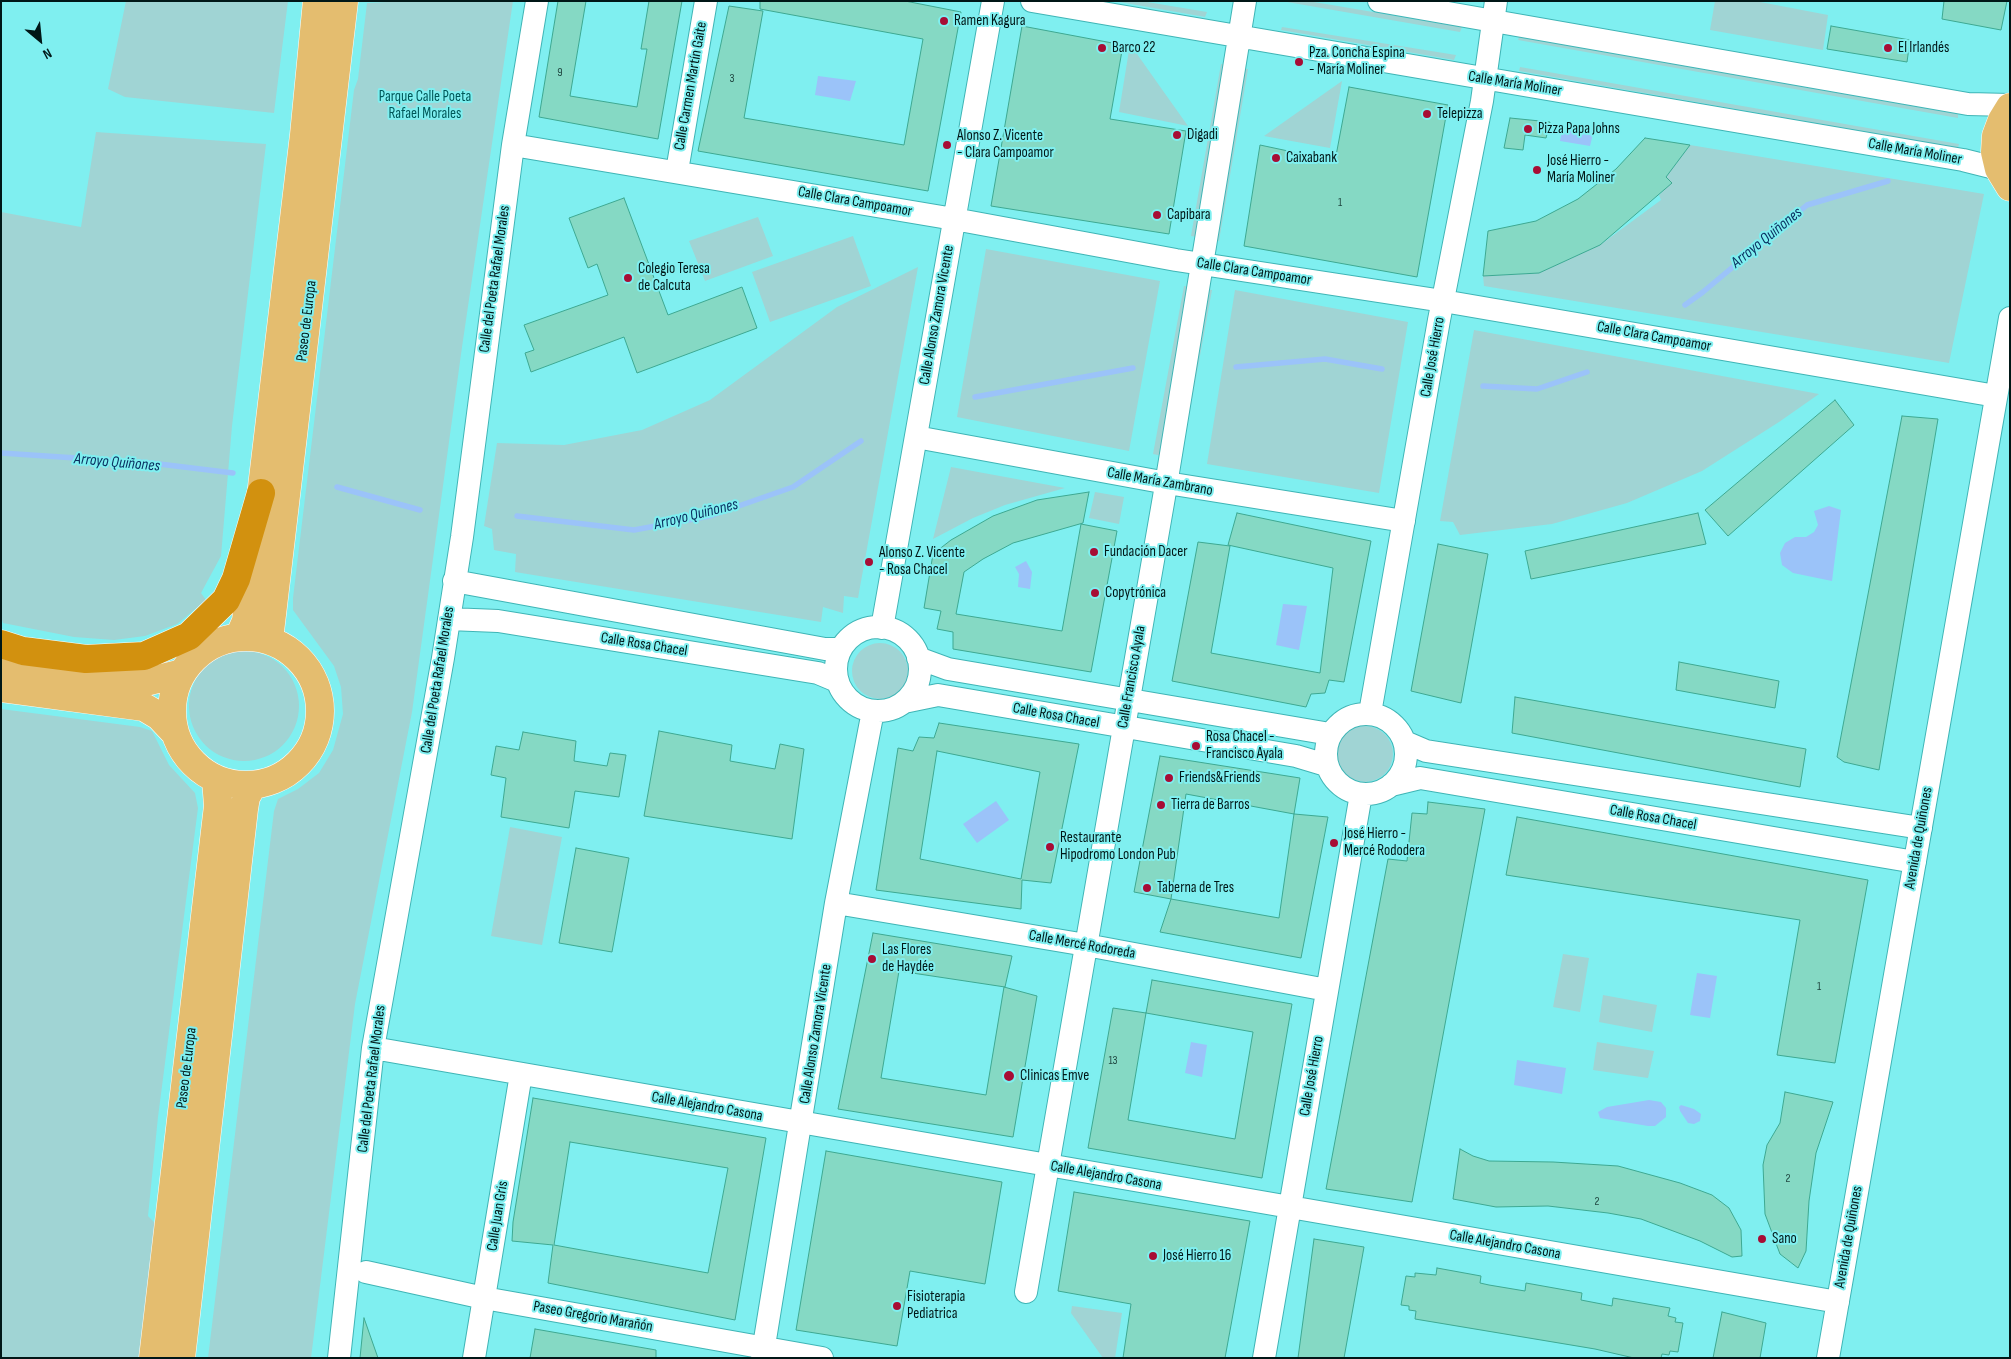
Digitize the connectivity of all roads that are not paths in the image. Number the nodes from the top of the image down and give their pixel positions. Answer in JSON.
{"nodes":[{"id":1,"x":317,"y":1,"type":"edge"},
{"id":2,"x":344,"y":1,"type":"edge"},
{"id":3,"x":537,"y":1,"type":"edge"},
{"id":4,"x":706,"y":1,"type":"edge"},
{"id":5,"x":992,"y":1,"type":"edge"},
{"id":6,"x":1032,"y":1,"type":"edge"},
{"id":7,"x":1246,"y":1,"type":"edge"},
{"id":8,"x":1379,"y":1,"type":"edge"},
{"id":9,"x":1494,"y":11,"type":"edge"},
{"id":10,"x":1240,"y":37,"type":"junction"},
{"id":11,"x":1485,"y":80,"type":"junction"},
{"id":12,"x":2010,"y":106,"type":"edge"},
{"id":13,"x":513,"y":145,"type":"junction"},
{"id":14,"x":676,"y":171,"type":"junction"},
{"id":15,"x":2006,"y":183,"type":"edge"},
{"id":16,"x":954,"y":219,"type":"junction"},
{"id":17,"x":1202,"y":264,"type":"junction"},
{"id":18,"x":1443,"y":300,"type":"junction"},
{"id":19,"x":2010,"y":318,"type":"edge"},
{"id":20,"x":1996,"y":396,"type":"junction"},
{"id":21,"x":916,"y":437,"type":"junction"},
{"id":22,"x":1167,"y":484,"type":"junction"},
{"id":23,"x":261,"y":493,"type":"junction"},
{"id":24,"x":1404,"y":521,"type":"junction"},
{"id":25,"x":454,"y":580,"type":"junction"},
{"id":26,"x":449,"y":619,"type":"junction"},
{"id":27,"x":882,"y":628,"type":"junction"},
{"id":28,"x":239,"y":637,"type":"junction"},
{"id":29,"x":269,"y":640,"type":"junction"},
{"id":30,"x":1,"y":644,"type":"edge"},
{"id":31,"x":841,"y":649,"type":"junction"},
{"id":32,"x":918,"y":658,"type":"junction"},
{"id":33,"x":1,"y":664,"type":"edge"},
{"id":34,"x":182,"y":673,"type":"junction"},
{"id":35,"x":837,"y":681,"type":"junction"},
{"id":36,"x":1,"y":688,"type":"edge"},
{"id":37,"x":1128,"y":700,"type":"junction"},
{"id":38,"x":904,"y":702,"type":"junction"},
{"id":39,"x":873,"y":711,"type":"junction"},
{"id":40,"x":1370,"y":713,"type":"junction"},
{"id":41,"x":1123,"y":727,"type":"junction"},
{"id":42,"x":175,"y":733,"type":"junction"},
{"id":43,"x":1330,"y":734,"type":"junction"},
{"id":44,"x":1405,"y":742,"type":"junction"},
{"id":45,"x":1326,"y":765,"type":"junction"},
{"id":46,"x":216,"y":779,"type":"junction"},
{"id":47,"x":253,"y":784,"type":"junction"},
{"id":48,"x":1391,"y":785,"type":"junction"},
{"id":49,"x":1361,"y":794,"type":"junction"},
{"id":50,"x":1921,"y":828,"type":"junction"},
{"id":51,"x":1915,"y":862,"type":"junction"},
{"id":52,"x":836,"y":903,"type":"junction"},
{"id":53,"x":1086,"y":945,"type":"junction"},
{"id":54,"x":1327,"y":990,"type":"junction"},
{"id":55,"x":373,"y":1048,"type":"junction"},
{"id":56,"x":521,"y":1074,"type":"junction"},
{"id":57,"x":802,"y":1123,"type":"junction"},
{"id":58,"x":1048,"y":1166,"type":"junction"},
{"id":59,"x":1290,"y":1207,"type":"junction"},
{"id":60,"x":366,"y":1272,"type":"dead end"},
{"id":61,"x":1026,"y":1292,"type":"dead end"},
{"id":62,"x":484,"y":1298,"type":"junction"},
{"id":63,"x":1838,"y":1302,"type":"junction"},
{"id":64,"x":763,"y":1353,"type":"edge"},
{"id":65,"x":153,"y":1358,"type":"edge"},
{"id":66,"x":181,"y":1358,"type":"edge"},
{"id":67,"x":339,"y":1358,"type":"edge"},
{"id":68,"x":474,"y":1358,"type":"edge"},
{"id":69,"x":822,"y":1358,"type":"edge"},
{"id":70,"x":1264,"y":1358,"type":"edge"},
{"id":71,"x":1828,"y":1358,"type":"edge"}],
"edges":[{"from":1,"to":23,"type":"main road","name":"Paseo de Europa"},
{"from":2,"to":29,"type":"main road","name":"Paseo de Europa"},
{"from":3,"to":13,"type":"street","name":"Calle del Poeta Rafael Morales"},
{"from":4,"to":14,"type":"street","name":"Calle Carmen Martín Gaite"},
{"from":5,"to":16,"type":"street","name":"Calle Alonso Zamora Vicente"},
{"from":6,"to":10,"type":"street","name":"Calle María Moliner"},
{"from":7,"to":10,"type":"street","name":"Calle Francisco Ayala"},
{"from":8,"to":9,"type":"street"},
{"from":9,"to":11,"type":"street","name":"Calle José Hierro"},
{"from":9,"to":12,"type":"street"},
{"from":10,"to":11,"type":"street","name":"Calle María Moliner"},
{"from":10,"to":17,"type":"street","name":"Calle Francisco Ayala"},
{"from":11,"to":15,"type":"street","name":"Calle María Moliner"},
{"from":11,"to":18,"type":"street","name":"Calle José Hierro"},
{"from":12,"to":15,"type":"main road"},
{"from":13,"to":14,"type":"street","name":"Calle Clara Campoamor"},
{"from":13,"to":25,"type":"street","name":"Calle del Poeta Rafael Morales"},
{"from":14,"to":16,"type":"street","name":"Calle Clara Campoamor"},
{"from":16,"to":17,"type":"street","name":"Calle Clara Campoamor"},
{"from":16,"to":21,"type":"street","name":"Calle Alonso Zamora Vicente"},
{"from":17,"to":18,"type":"street","name":"Calle Clara Campoamor"},
{"from":17,"to":22,"type":"street","name":"Calle Francisco Ayala"},
{"from":18,"to":20,"type":"street","name":"Calle Clara Campoamor"},
{"from":18,"to":24,"type":"street","name":"Calle José Hierro"},
{"from":19,"to":20,"type":"street","name":"Avenida de Quiñones"},
{"from":20,"to":50,"type":"street","name":"Avenida de Quiñones"},
{"from":21,"to":22,"type":"street","name":"Calle María Zambrano"},
{"from":21,"to":27,"type":"street","name":"Calle Alonso Zamora Vicente"},
{"from":22,"to":24,"type":"street","name":"Calle María Zambrano"},
{"from":22,"to":37,"type":"street","name":"Calle Francisco Ayala"},
{"from":23,"to":28,"type":"main road","name":"Paseo de Europa"},
{"from":23,"to":30,"type":"highway"},
{"from":24,"to":40,"type":"street","name":"Calle José Hierro"},
{"from":25,"to":26,"type":"street","name":"Calle del Poeta Rafael Morales"},
{"from":25,"to":31,"type":"street","name":"Calle Rosa Chacel"},
{"from":26,"to":35,"type":"street","name":"Calle Rosa Chacel"},
{"from":26,"to":55,"type":"street","name":"Calle del Poeta Rafael Morales"},
{"from":27,"to":31,"type":"street"},
{"from":27,"to":32,"type":"street"},
{"from":28,"to":29,"type":"main road"},
{"from":28,"to":34,"type":"main road"},
{"from":29,"to":47,"type":"main road"},
{"from":31,"to":35,"type":"street"},
{"from":32,"to":37,"type":"street","name":"Calle Rosa Chacel"},
{"from":32,"to":38,"type":"street"},
{"from":33,"to":34,"type":"main road"},
{"from":34,"to":42,"type":"main road"},
{"from":35,"to":39,"type":"street"},
{"from":36,"to":42,"type":"main road"},
{"from":37,"to":41,"type":"street","name":"Calle Francisco Ayala"},
{"from":37,"to":43,"type":"street","name":"Calle Rosa Chacel"},
{"from":38,"to":39,"type":"street"},
{"from":38,"to":41,"type":"street","name":"Calle Rosa Chacel"},
{"from":39,"to":52,"type":"street","name":"Calle Alonso Zamora Vicente"},
{"from":40,"to":43,"type":"street"},
{"from":40,"to":44,"type":"street"},
{"from":41,"to":45,"type":"street","name":"Calle Rosa Chacel"},
{"from":41,"to":53,"type":"street","name":"Calle Francisco Ayala"},
{"from":42,"to":46,"type":"main road"},
{"from":43,"to":45,"type":"street"},
{"from":44,"to":48,"type":"street"},
{"from":44,"to":50,"type":"street","name":"Calle Rosa Chacel"},
{"from":45,"to":49,"type":"street"},
{"from":46,"to":47,"type":"main road"},
{"from":46,"to":65,"type":"main road","name":"Paseo de Europa"},
{"from":47,"to":66,"type":"main road","name":"Paseo de Europa"},
{"from":48,"to":49,"type":"street"},
{"from":48,"to":51,"type":"street","name":"Calle Rosa Chacel"},
{"from":49,"to":54,"type":"street","name":"Calle José Hierro"},
{"from":50,"to":51,"type":"street","name":"Avenida de Quiñones"},
{"from":51,"to":63,"type":"street","name":"Avenida de Quiñones"},
{"from":52,"to":53,"type":"street","name":"Calle Mercé Rodoreda"},
{"from":52,"to":57,"type":"street","name":"Calle Alonso Zamora Vicente"},
{"from":53,"to":54,"type":"street","name":"Calle Mercé Rodoreda"},
{"from":53,"to":58,"type":"street","name":"Calle Francisco Ayala"},
{"from":54,"to":59,"type":"street","name":"Calle José Hierro"},
{"from":55,"to":56,"type":"street","name":"Calle Alejandro Casona"},
{"from":55,"to":67,"type":"street","name":"Calle del Poeta Rafael Morales"},
{"from":56,"to":57,"type":"street","name":"Calle Alejandro Casona"},
{"from":56,"to":62,"type":"street","name":"Calle Juan Gris"},
{"from":57,"to":58,"type":"street","name":"Calle Alejandro Casona"},
{"from":57,"to":64,"type":"street","name":"Calle Alonso Zamora Vicente"},
{"from":58,"to":59,"type":"street","name":"Calle Alejandro Casona"},
{"from":58,"to":61,"type":"street","name":"Calle Francisco Ayala"},
{"from":59,"to":63,"type":"street","name":"Calle Alejandro Casona"},
{"from":59,"to":70,"type":"street","name":"Calle José Hierro"},
{"from":60,"to":62,"type":"street","name":"Paseo Gregorio Marañón"},
{"from":62,"to":64,"type":"street","name":"Paseo Gregorio Marañón"},
{"from":62,"to":68,"type":"street","name":"Calle Juan Gris"},
{"from":63,"to":71,"type":"street","name":"Avenida de Quiñones"},
{"from":64,"to":69,"type":"street","name":"Paseo Gregorio Marañón"}]}
